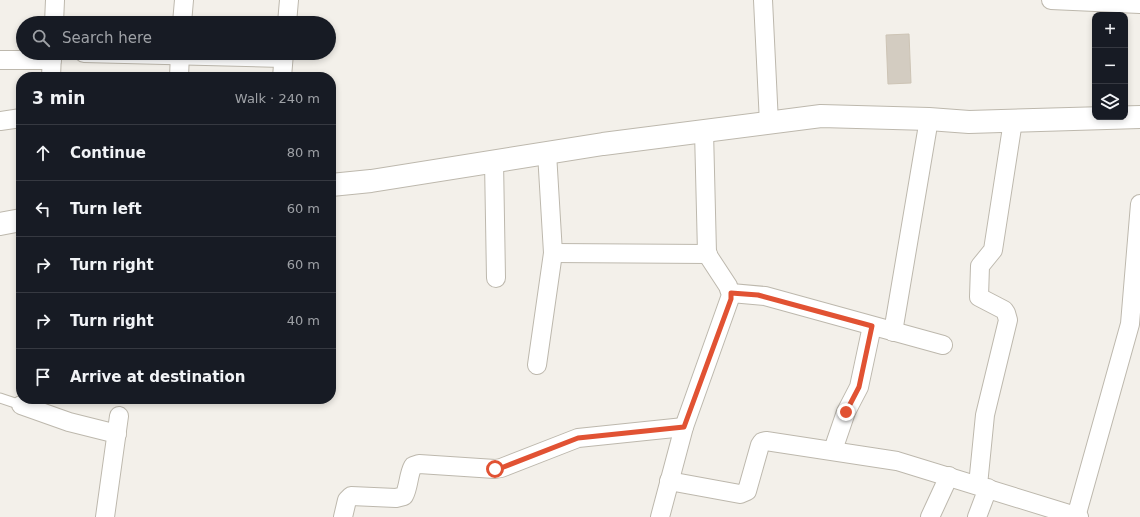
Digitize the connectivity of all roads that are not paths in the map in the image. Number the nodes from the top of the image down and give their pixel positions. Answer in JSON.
{"nodes":[{"id":1,"x":55,"y":0,"type":"edge"},
{"id":2,"x":184,"y":0,"type":"edge"},
{"id":3,"x":289,"y":0,"type":"edge"},
{"id":4,"x":762,"y":0,"type":"edge"},
{"id":5,"x":1051,"y":0,"type":"edge"},
{"id":6,"x":1140,"y":4,"type":"edge"},
{"id":7,"x":54,"y":16,"type":"edge"},
{"id":8,"x":183,"y":16,"type":"edge"},
{"id":9,"x":288,"y":16,"type":"edge"},
{"id":10,"x":0,"y":60,"type":"edge"},
{"id":11,"x":180,"y":60,"type":"edge"},
{"id":12,"x":284,"y":60,"type":"edge"},
{"id":13,"x":52,"y":63,"type":"edge"},
{"id":14,"x":179,"y":72,"type":"edge"},
{"id":15,"x":282,"y":72,"type":"edge"},
{"id":16,"x":1140,"y":117,"type":"edge"},
{"id":17,"x":16,"y":119,"type":"edge"},
{"id":18,"x":929,"y":119,"type":"junction"},
{"id":19,"x":0,"y":121,"type":"edge"},
{"id":20,"x":1013,"y":121,"type":"junction"},
{"id":21,"x":770,"y":123,"type":"junction"},
{"id":22,"x":704,"y":131,"type":"junction"},
{"id":23,"x":547,"y":153,"type":"junction"},
{"id":24,"x":494,"y":161,"type":"junction"},
{"id":25,"x":336,"y":184,"type":"edge"},
{"id":26,"x":1140,"y":204,"type":"edge"},
{"id":27,"x":16,"y":221,"type":"edge"},
{"id":28,"x":0,"y":224,"type":"edge"},
{"id":29,"x":553,"y":253,"type":"junction"},
{"id":30,"x":708,"y":254,"type":"junction"},
{"id":31,"x":496,"y":278,"type":"dead end"},
{"id":32,"x":1137,"y":281,"type":"edge"},
{"id":33,"x":731,"y":293,"type":"junction"},
{"id":34,"x":872,"y":326,"type":"junction"},
{"id":35,"x":893,"y":332,"type":"junction"},
{"id":36,"x":943,"y":345,"type":"dead end"},
{"id":37,"x":537,"y":365,"type":"dead end"},
{"id":38,"x":0,"y":398,"type":"edge"},
{"id":39,"x":16,"y":403,"type":"edge"},
{"id":40,"x":18,"y":404,"type":"edge"},
{"id":41,"x":21,"y":405,"type":"joint"},
{"id":42,"x":119,"y":416,"type":"dead end"},
{"id":43,"x":684,"y":427,"type":"junction"},
{"id":44,"x":117,"y":434,"type":"junction"},
{"id":45,"x":833,"y":450,"type":"junction"},
{"id":46,"x":949,"y":476,"type":"junction"},
{"id":47,"x":669,"y":481,"type":"junction"},
{"id":48,"x":983,"y":487,"type":"junction"},
{"id":49,"x":105,"y":517,"type":"edge"},
{"id":50,"x":343,"y":517,"type":"edge"},
{"id":51,"x":660,"y":517,"type":"edge"},
{"id":52,"x":930,"y":517,"type":"edge"},
{"id":53,"x":977,"y":517,"type":"edge"},
{"id":54,"x":1077,"y":517,"type":"edge"}],
"edges":[{"from":1,"to":7,"type":"street"},
{"from":2,"to":8,"type":"street"},
{"from":3,"to":9,"type":"street"},
{"from":4,"to":21,"type":"street"},
{"from":5,"to":6,"type":"street"},
{"from":10,"to":13,"type":"street"},
{"from":11,"to":14,"type":"street"},
{"from":12,"to":15,"type":"street"},
{"from":16,"to":20,"type":"street"},
{"from":17,"to":19,"type":"street"},
{"from":18,"to":20,"type":"street"},
{"from":18,"to":21,"type":"street"},
{"from":18,"to":35,"type":"street"},
{"from":20,"to":48,"type":"street"},
{"from":21,"to":22,"type":"street"},
{"from":22,"to":23,"type":"street"},
{"from":22,"to":30,"type":"street"},
{"from":23,"to":24,"type":"street"},
{"from":23,"to":29,"type":"street"},
{"from":24,"to":25,"type":"street"},
{"from":24,"to":31,"type":"street"},
{"from":26,"to":32,"type":"street"},
{"from":27,"to":28,"type":"street"},
{"from":29,"to":30,"type":"street"},
{"from":29,"to":37,"type":"street"},
{"from":30,"to":33,"type":"street"},
{"from":32,"to":54,"type":"street"},
{"from":33,"to":34,"type":"street"},
{"from":33,"to":43,"type":"street"},
{"from":34,"to":35,"type":"street"},
{"from":34,"to":45,"type":"street"},
{"from":35,"to":36,"type":"street"},
{"from":38,"to":39,"type":"lane"},
{"from":40,"to":41,"type":"lane"},
{"from":41,"to":44,"type":"street"},
{"from":42,"to":44,"type":"street"},
{"from":43,"to":47,"type":"street"},
{"from":43,"to":50,"type":"street"},
{"from":44,"to":49,"type":"street"},
{"from":45,"to":46,"type":"street"},
{"from":45,"to":47,"type":"street"},
{"from":46,"to":48,"type":"street"},
{"from":46,"to":52,"type":"street"},
{"from":47,"to":51,"type":"street"},
{"from":48,"to":53,"type":"street"},
{"from":48,"to":54,"type":"street"}]}
